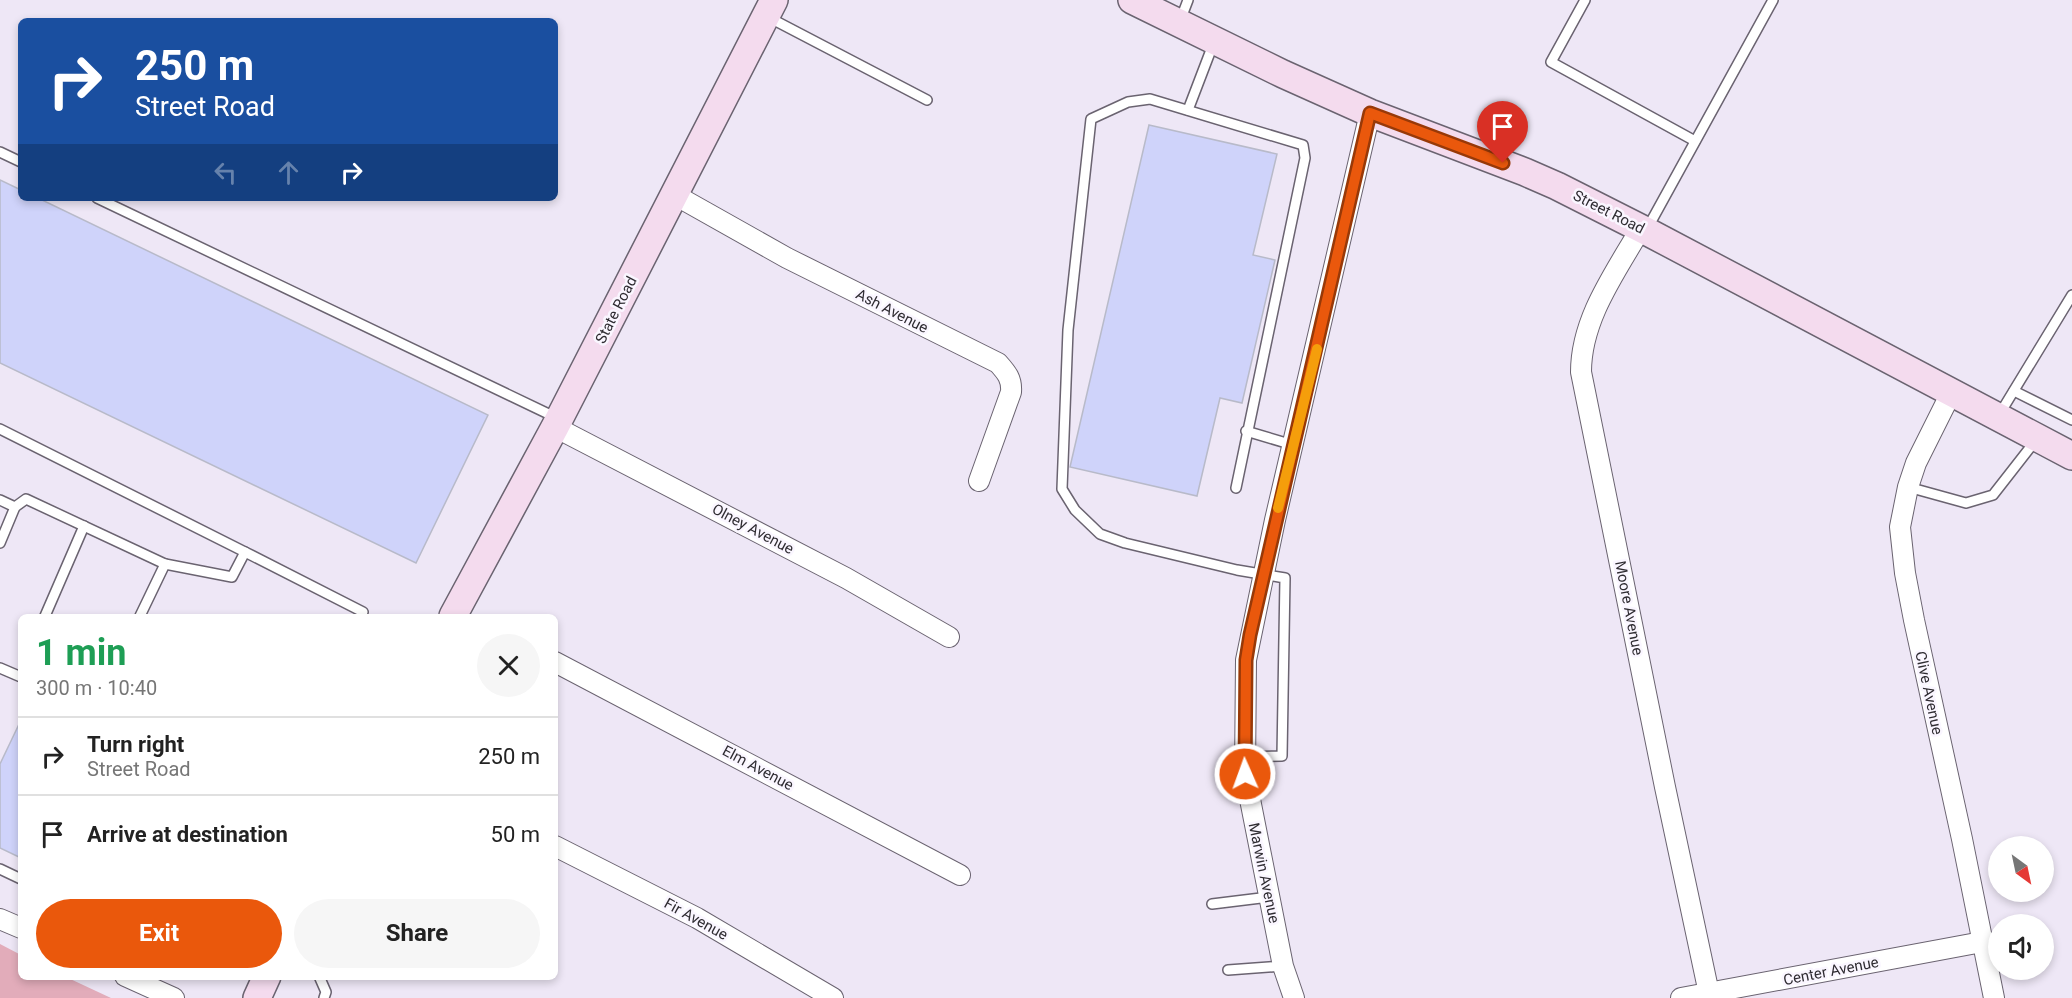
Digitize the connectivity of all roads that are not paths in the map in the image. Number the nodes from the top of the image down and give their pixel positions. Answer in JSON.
{"nodes":[{"id":1,"x":1132,"y":0,"type":"edge"},
{"id":2,"x":1585,"y":0,"type":"edge"},
{"id":3,"x":1773,"y":0,"type":"edge"},
{"id":4,"x":770,"y":8,"type":"edge"},
{"id":5,"x":1184,"y":12,"type":"edge"},
{"id":6,"x":1215,"y":40,"type":"junction"},
{"id":7,"x":927,"y":100,"type":"dead end"},
{"id":8,"x":1188,"y":110,"type":"junction"},
{"id":9,"x":1370,"y":113,"type":"junction"},
{"id":10,"x":1695,"y":141,"type":"junction"},
{"id":11,"x":0,"y":152,"type":"edge"},
{"id":12,"x":18,"y":161,"type":"edge"},
{"id":13,"x":675,"y":195,"type":"junction"},
{"id":14,"x":103,"y":201,"type":"edge"},
{"id":15,"x":1644,"y":229,"type":"junction"},
{"id":16,"x":2072,"y":294,"type":"edge"},
{"id":17,"x":2014,"y":390,"type":"junction"},
{"id":18,"x":1951,"y":393,"type":"junction"},
{"id":19,"x":1997,"y":417,"type":"junction"},
{"id":20,"x":2072,"y":420,"type":"edge"},
{"id":21,"x":557,"y":423,"type":"junction"},
{"id":22,"x":0,"y":429,"type":"edge"},
{"id":23,"x":1246,"y":432,"type":"junction"},
{"id":24,"x":2038,"y":438,"type":"junction"},
{"id":25,"x":1293,"y":445,"type":"junction"},
{"id":26,"x":2072,"y":456,"type":"edge"},
{"id":27,"x":979,"y":481,"type":"dead end"},
{"id":28,"x":1908,"y":487,"type":"junction"},
{"id":29,"x":1236,"y":488,"type":"dead end"},
{"id":30,"x":0,"y":500,"type":"edge"},
{"id":31,"x":15,"y":507,"type":"junction"},
{"id":32,"x":84,"y":526,"type":"junction"},
{"id":33,"x":0,"y":543,"type":"edge"},
{"id":34,"x":245,"y":552,"type":"junction"},
{"id":35,"x":165,"y":564,"type":"junction"},
{"id":36,"x":1265,"y":576,"type":"junction"},
{"id":37,"x":46,"y":614,"type":"edge"},
{"id":38,"x":141,"y":614,"type":"edge"},
{"id":39,"x":364,"y":614,"type":"edge"},
{"id":40,"x":460,"y":614,"type":"edge"},
{"id":41,"x":949,"y":637,"type":"dead end"},
{"id":42,"x":558,"y":664,"type":"edge"},
{"id":43,"x":0,"y":668,"type":"edge"},
{"id":44,"x":18,"y":675,"type":"edge"},
{"id":45,"x":1244,"y":757,"type":"junction"},
{"id":46,"x":558,"y":848,"type":"edge"},
{"id":47,"x":0,"y":869,"type":"edge"},
{"id":48,"x":960,"y":875,"type":"dead end"},
{"id":49,"x":18,"y":878,"type":"edge"},
{"id":50,"x":1269,"y":897,"type":"junction"},
{"id":51,"x":1212,"y":904,"type":"dead end"},
{"id":52,"x":0,"y":919,"type":"edge"},
{"id":53,"x":18,"y":927,"type":"edge"},
{"id":54,"x":1982,"y":942,"type":"junction"},
{"id":55,"x":1283,"y":966,"type":"junction"},
{"id":56,"x":1228,"y":970,"type":"dead end"},
{"id":57,"x":134,"y":980,"type":"edge"},
{"id":58,"x":265,"y":980,"type":"edge"},
{"id":59,"x":321,"y":980,"type":"edge"},
{"id":60,"x":1710,"y":996,"type":"edge"},
{"id":61,"x":174,"y":998,"type":"edge"},
{"id":62,"x":257,"y":998,"type":"edge"},
{"id":63,"x":324,"y":998,"type":"edge"},
{"id":64,"x":833,"y":998,"type":"edge"},
{"id":65,"x":1294,"y":998,"type":"edge"},
{"id":66,"x":1681,"y":998,"type":"edge"},
{"id":67,"x":1994,"y":998,"type":"edge"}],
"edges":[{"from":1,"to":5,"type":"main road","name":"Street Road"},
{"from":2,"to":10,"type":"lane"},
{"from":3,"to":10,"type":"lane"},
{"from":4,"to":7,"type":"lane"},
{"from":4,"to":13,"type":"main road","name":"State Road"},
{"from":5,"to":6,"type":"main road","name":"Street Road"},
{"from":6,"to":8,"type":"lane"},
{"from":6,"to":9,"type":"main road","name":"Street Road"},
{"from":8,"to":23,"type":"lane"},
{"from":8,"to":36,"type":"lane"},
{"from":9,"to":15,"type":"main road","name":"Street Road"},
{"from":9,"to":25,"type":"street","name":"Marwin Avenue"},
{"from":10,"to":15,"type":"lane"},
{"from":11,"to":12,"type":"lane"},
{"from":13,"to":21,"type":"main road","name":"State Road"},
{"from":13,"to":27,"type":"street","name":"Ash Avenue"},
{"from":14,"to":21,"type":"lane"},
{"from":15,"to":18,"type":"main road","name":"Street Road"},
{"from":15,"to":60,"type":"street","name":"Moore Avenue"},
{"from":16,"to":17,"type":"lane"},
{"from":17,"to":19,"type":"lane"},
{"from":17,"to":20,"type":"lane"},
{"from":18,"to":19,"type":"main road","name":"Street Road"},
{"from":18,"to":28,"type":"street","name":"Clive Avenue"},
{"from":19,"to":24,"type":"main road","name":"Street Road"},
{"from":21,"to":40,"type":"main road","name":"State Road"},
{"from":21,"to":41,"type":"street","name":"Olney Avenue"},
{"from":22,"to":34,"type":"lane"},
{"from":23,"to":25,"type":"lane"},
{"from":23,"to":29,"type":"lane"},
{"from":24,"to":26,"type":"main road","name":"Street Road"},
{"from":24,"to":28,"type":"lane"},
{"from":25,"to":36,"type":"street","name":"Marwin Avenue"},
{"from":28,"to":54,"type":"street","name":"Clive Avenue"},
{"from":30,"to":31,"type":"lane"},
{"from":31,"to":32,"type":"lane"},
{"from":31,"to":33,"type":"lane"},
{"from":32,"to":35,"type":"lane"},
{"from":32,"to":37,"type":"lane"},
{"from":34,"to":35,"type":"lane"},
{"from":34,"to":39,"type":"lane"},
{"from":35,"to":38,"type":"lane"},
{"from":36,"to":45,"type":"street","name":"Marwin Avenue"},
{"from":36,"to":45,"type":"lane"},
{"from":42,"to":48,"type":"street","name":"Elm Avenue"},
{"from":43,"to":44,"type":"lane"},
{"from":45,"to":50,"type":"street","name":"Marwin Avenue"},
{"from":46,"to":64,"type":"street","name":"Fir Avenue"},
{"from":47,"to":49,"type":"lane"},
{"from":50,"to":51,"type":"lane"},
{"from":50,"to":55,"type":"street","name":"Marwin Avenue"},
{"from":52,"to":53,"type":"street"},
{"from":54,"to":60,"type":"street","name":"Center Avenue"},
{"from":54,"to":67,"type":"street","name":"Clive Avenue"},
{"from":55,"to":56,"type":"lane"},
{"from":55,"to":65,"type":"street","name":"Marwin Avenue"},
{"from":57,"to":61,"type":"street"},
{"from":58,"to":62,"type":"main road"},
{"from":59,"to":63,"type":"lane"},
{"from":60,"to":66,"type":"street","name":"Center Avenue"}]}
